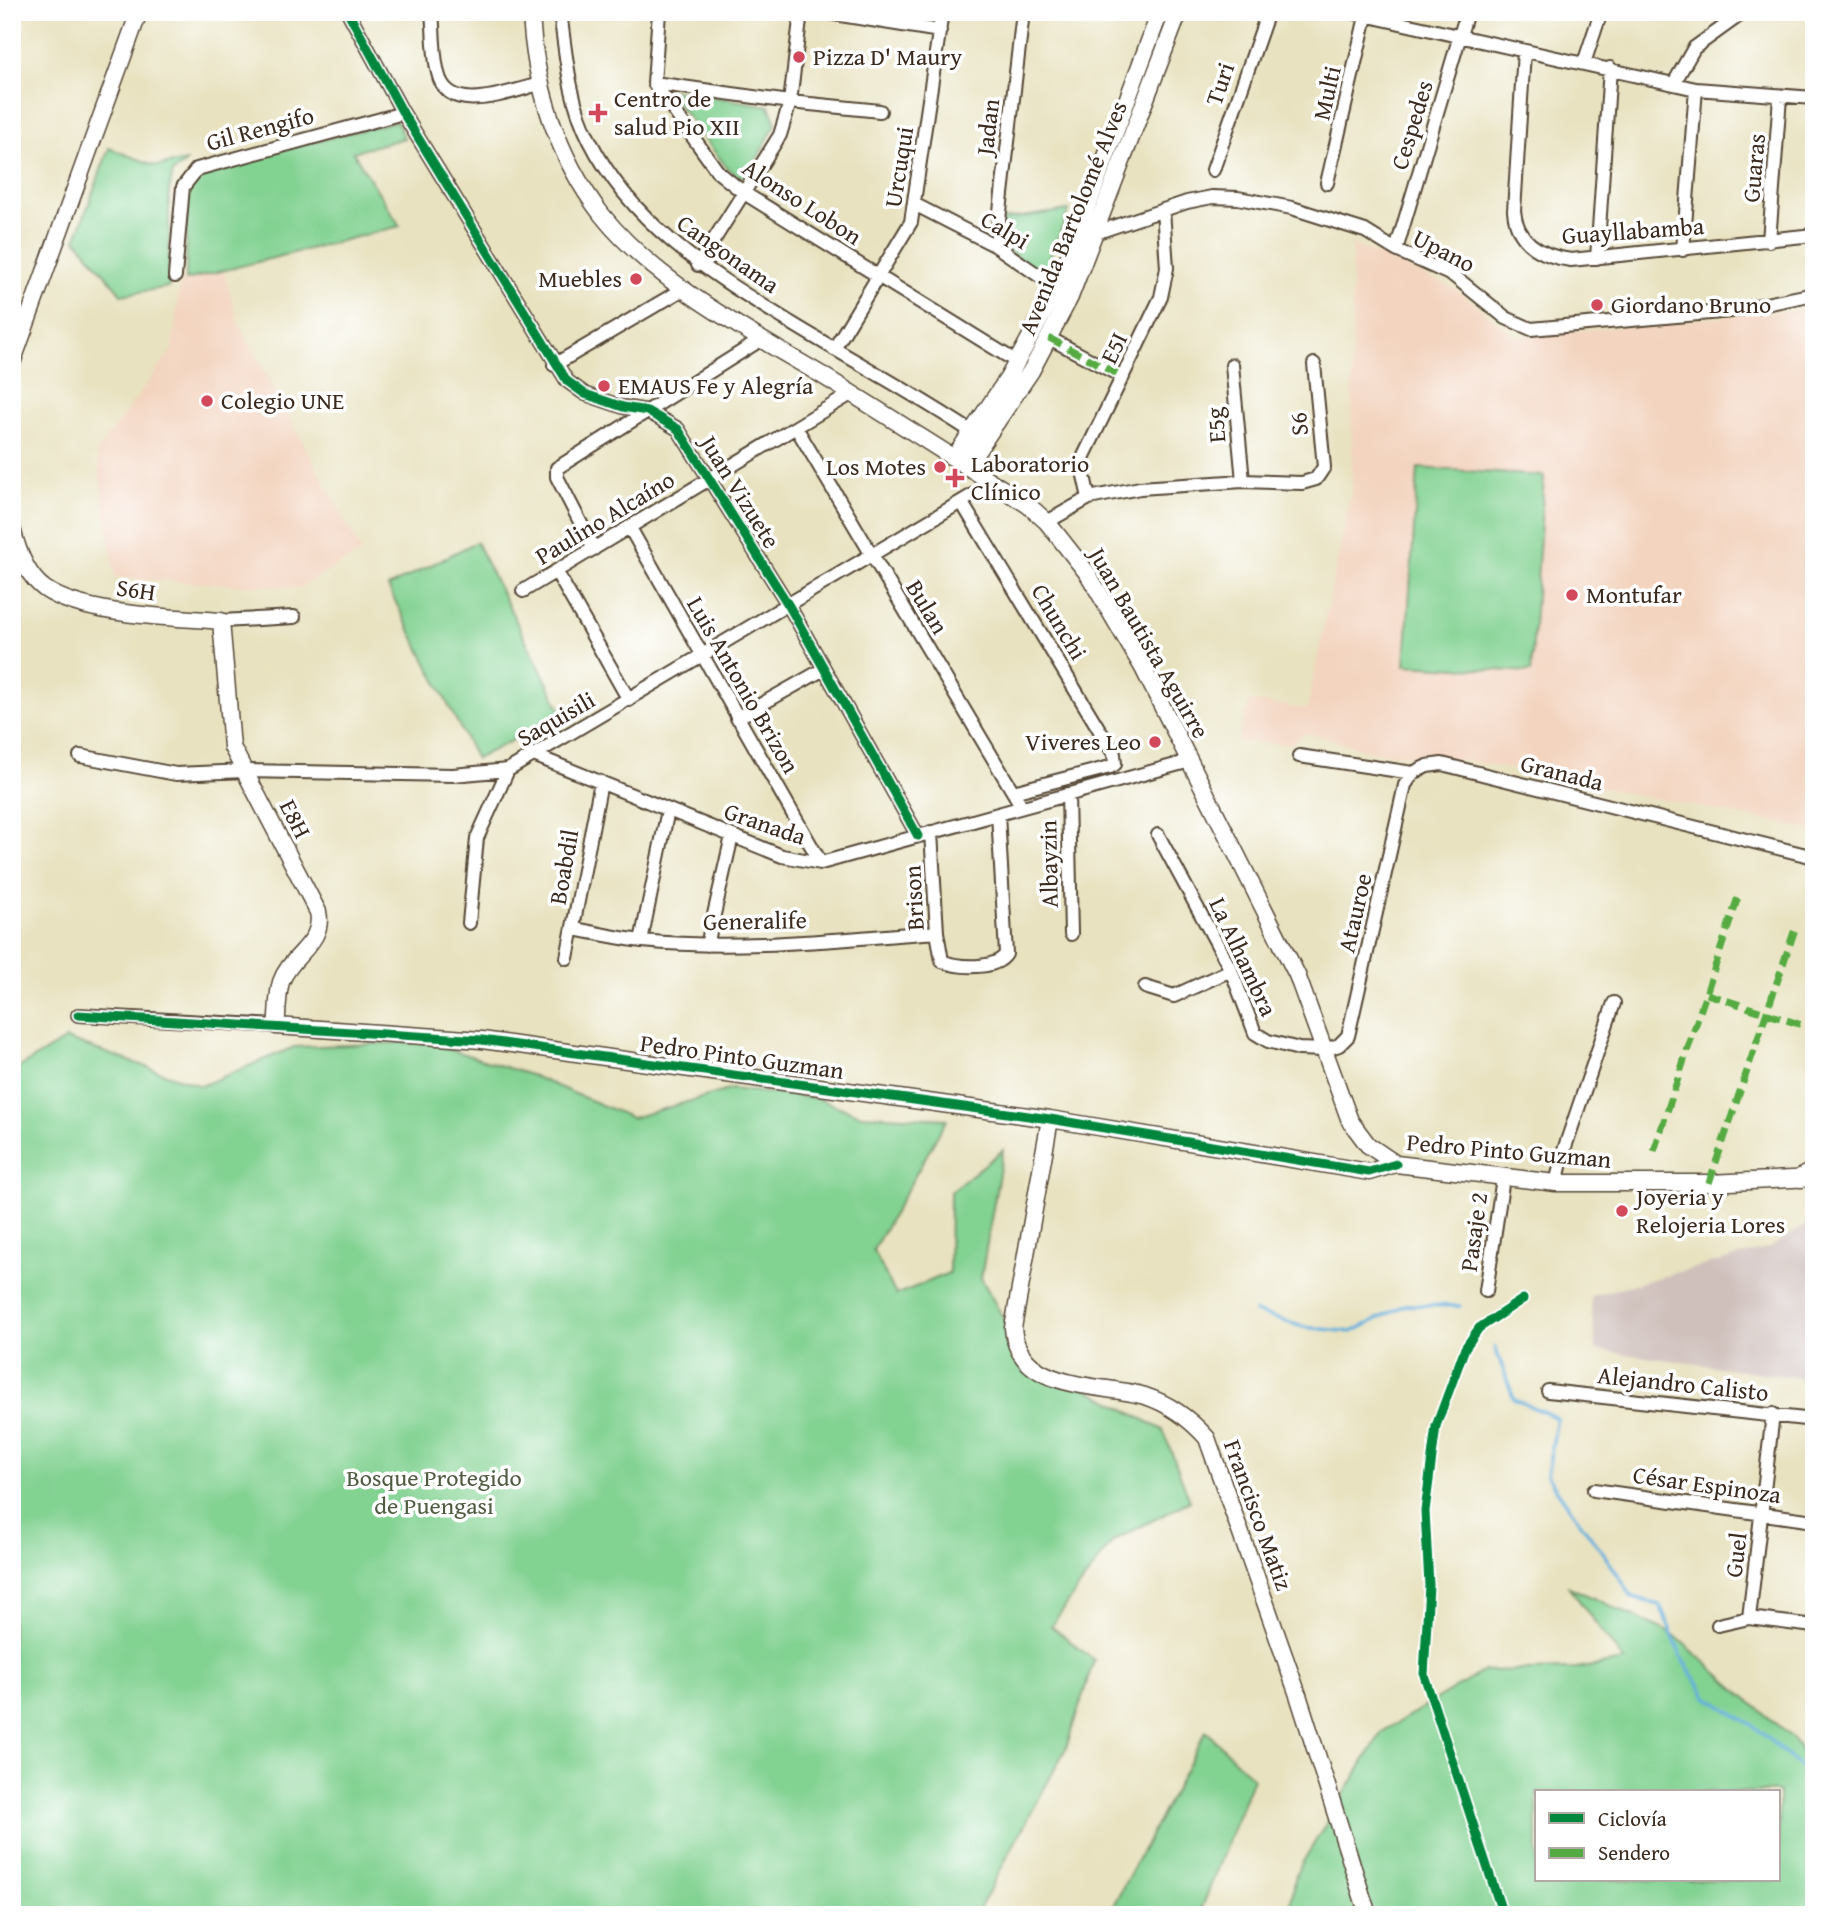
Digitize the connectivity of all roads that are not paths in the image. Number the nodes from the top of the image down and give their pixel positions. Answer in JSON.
{"nodes":[{"id":1,"x":139,"y":12,"type":"edge"},
{"id":2,"x":348,"y":12,"type":"edge"},
{"id":3,"x":432,"y":12,"type":"edge"},
{"id":4,"x":531,"y":12,"type":"edge"},
{"id":5,"x":560,"y":12,"type":"edge"},
{"id":6,"x":659,"y":12,"type":"edge"},
{"id":7,"x":801,"y":12,"type":"edge"},
{"id":8,"x":822,"y":12,"type":"edge"},
{"id":9,"x":942,"y":12,"type":"edge"},
{"id":10,"x":1023,"y":12,"type":"edge"},
{"id":11,"x":1160,"y":12,"type":"edge"},
{"id":12,"x":1179,"y":12,"type":"edge"},
{"id":13,"x":1268,"y":12,"type":"edge"},
{"id":14,"x":1351,"y":12,"type":"edge"},
{"id":15,"x":1467,"y":12,"type":"edge"},
{"id":16,"x":1601,"y":12,"type":"edge"},
{"id":17,"x":1744,"y":12,"type":"edge"},
{"id":18,"x":1367,"y":14,"type":"edge"},
{"id":19,"x":940,"y":31,"type":"junction"},
{"id":20,"x":1461,"y":37,"type":"junction"},
{"id":21,"x":1524,"y":52,"type":"junction"},
{"id":22,"x":1584,"y":63,"type":"junction"},
{"id":23,"x":1611,"y":68,"type":"junction"},
{"id":24,"x":654,"y":83,"type":"junction"},
{"id":25,"x":1674,"y":83,"type":"junction"},
{"id":26,"x":540,"y":84,"type":"junction"},
{"id":27,"x":1696,"y":89,"type":"junction"},
{"id":28,"x":1780,"y":97,"type":"junction"},
{"id":29,"x":1814,"y":98,"type":"edge"},
{"id":30,"x":790,"y":103,"type":"junction"},
{"id":31,"x":880,"y":111,"type":"dead end"},
{"id":32,"x":403,"y":113,"type":"junction"},
{"id":33,"x":1213,"y":170,"type":"dead end"},
{"id":34,"x":1327,"y":183,"type":"dead end"},
{"id":35,"x":744,"y":193,"type":"junction"},
{"id":36,"x":916,"y":205,"type":"junction"},
{"id":37,"x":1163,"y":210,"type":"junction"},
{"id":38,"x":1095,"y":233,"type":"junction"},
{"id":39,"x":1814,"y":235,"type":"edge"},
{"id":40,"x":1769,"y":241,"type":"junction"},
{"id":41,"x":996,"y":246,"type":"junction"},
{"id":42,"x":1396,"y":250,"type":"junction"},
{"id":43,"x":1683,"y":250,"type":"junction"},
{"id":44,"x":1597,"y":258,"type":"junction"},
{"id":45,"x":698,"y":265,"type":"junction"},
{"id":46,"x":175,"y":276,"type":"dead end"},
{"id":47,"x":880,"y":277,"type":"junction"},
{"id":48,"x":685,"y":288,"type":"junction"},
{"id":49,"x":1064,"y":292,"type":"junction"},
{"id":50,"x":1814,"y":295,"type":"edge"},
{"id":51,"x":1049,"y":338,"type":"junction"},
{"id":52,"x":762,"y":339,"type":"junction"},
{"id":53,"x":834,"y":349,"type":"junction"},
{"id":54,"x":1017,"y":362,"type":"junction"},
{"id":55,"x":12,"y":363,"type":"edge"},
{"id":56,"x":1314,"y":363,"type":"dead end"},
{"id":57,"x":554,"y":365,"type":"junction"},
{"id":58,"x":1232,"y":365,"type":"dead end"},
{"id":59,"x":1123,"y":377,"type":"junction"},
{"id":60,"x":852,"y":394,"type":"junction"},
{"id":61,"x":647,"y":411,"type":"junction"},
{"id":62,"x":797,"y":429,"type":"junction"},
{"id":63,"x":979,"y":436,"type":"junction"},
{"id":64,"x":961,"y":462,"type":"junction"},
{"id":65,"x":712,"y":480,"type":"junction"},
{"id":66,"x":1243,"y":481,"type":"junction"},
{"id":67,"x":993,"y":483,"type":"junction"},
{"id":68,"x":1089,"y":498,"type":"junction"},
{"id":69,"x":962,"y":503,"type":"junction"},
{"id":70,"x":1047,"y":522,"type":"junction"},
{"id":71,"x":12,"y":528,"type":"edge"},
{"id":72,"x":630,"y":528,"type":"junction"},
{"id":73,"x":594,"y":549,"type":"junction"},
{"id":74,"x":872,"y":555,"type":"junction"},
{"id":75,"x":556,"y":571,"type":"junction"},
{"id":76,"x":523,"y":591,"type":"dead end"},
{"id":77,"x":789,"y":606,"type":"junction"},
{"id":78,"x":294,"y":617,"type":"dead end"},
{"id":79,"x":221,"y":621,"type":"junction"},
{"id":80,"x":702,"y":657,"type":"junction"},
{"id":81,"x":824,"y":669,"type":"junction"},
{"id":82,"x":629,"y":700,"type":"junction"},
{"id":83,"x":737,"y":718,"type":"junction"},
{"id":84,"x":80,"y":756,"type":"dead end"},
{"id":85,"x":536,"y":756,"type":"junction"},
{"id":86,"x":1299,"y":756,"type":"dead end"},
{"id":87,"x":1190,"y":761,"type":"junction"},
{"id":88,"x":508,"y":770,"type":"junction"},
{"id":89,"x":245,"y":771,"type":"junction"},
{"id":90,"x":1413,"y":774,"type":"junction"},
{"id":91,"x":601,"y":782,"type":"junction"},
{"id":92,"x":1013,"y":792,"type":"junction"},
{"id":93,"x":1068,"y":794,"type":"junction"},
{"id":94,"x":1022,"y":807,"type":"junction"},
{"id":95,"x":668,"y":810,"type":"junction"},
{"id":96,"x":998,"y":814,"type":"junction"},
{"id":97,"x":931,"y":832,"type":"junction"},
{"id":98,"x":1158,"y":835,"type":"dead end"},
{"id":99,"x":732,"y":836,"type":"junction"},
{"id":100,"x":918,"y":836,"type":"junction"},
{"id":101,"x":1814,"y":857,"type":"edge"},
{"id":102,"x":821,"y":863,"type":"junction"},
{"id":103,"x":470,"y":923,"type":"dead end"},
{"id":104,"x":574,"y":929,"type":"junction"},
{"id":105,"x":937,"y":932,"type":"junction"},
{"id":106,"x":1071,"y":934,"type":"dead end"},
{"id":107,"x":641,"y":941,"type":"junction"},
{"id":108,"x":707,"y":945,"type":"junction"},
{"id":109,"x":568,"y":958,"type":"dead end"},
{"id":110,"x":1231,"y":970,"type":"junction"},
{"id":111,"x":1145,"y":987,"type":"dead end"},
{"id":112,"x":1614,"y":1003,"type":"dead end"},
{"id":113,"x":78,"y":1015,"type":"dead end"},
{"id":114,"x":276,"y":1026,"type":"junction"},
{"id":115,"x":1325,"y":1050,"type":"junction"},
{"id":116,"x":1050,"y":1119,"type":"junction"},
{"id":117,"x":1395,"y":1164,"type":"junction"},
{"id":118,"x":1809,"y":1176,"type":"edge"},
{"id":119,"x":1503,"y":1178,"type":"junction"},
{"id":120,"x":1556,"y":1183,"type":"junction"},
{"id":121,"x":1486,"y":1291,"type":"dead end"},
{"id":122,"x":1548,"y":1391,"type":"dead end"},
{"id":123,"x":1773,"y":1414,"type":"junction"},
{"id":124,"x":1814,"y":1420,"type":"edge"},
{"id":125,"x":1594,"y":1490,"type":"dead end"},
{"id":126,"x":1762,"y":1514,"type":"junction"},
{"id":127,"x":1814,"y":1521,"type":"edge"},
{"id":128,"x":1749,"y":1618,"type":"junction"},
{"id":129,"x":1718,"y":1625,"type":"dead end"},
{"id":130,"x":1814,"y":1626,"type":"edge"},
{"id":131,"x":1368,"y":1915,"type":"edge"}],
"edges":[{"from":1,"to":55,"type":"main road"},
{"from":2,"to":32,"type":"street","name":"Juan Vizuete"},
{"from":3,"to":26,"type":"street"},
{"from":4,"to":26,"type":"main road","name":"Juan Bautista Aguirre"},
{"from":5,"to":45,"type":"street","name":"Cangonama"},
{"from":6,"to":24,"type":"street"},
{"from":7,"to":30,"type":"street"},
{"from":8,"to":19,"type":"street"},
{"from":9,"to":19,"type":"street","name":"Urcuqui"},
{"from":10,"to":41,"type":"street","name":"Jadan"},
{"from":11,"to":49,"type":"main road","name":"Avenida Bartolomé Alves"},
{"from":12,"to":38,"type":"main road","name":"Avenida Bartolomé Alves"},
{"from":13,"to":33,"type":"street","name":"Turi"},
{"from":14,"to":18,"type":"street"},
{"from":15,"to":20,"type":"street","name":"Cespedes"},
{"from":16,"to":22,"type":"street"},
{"from":17,"to":25,"type":"street"},
{"from":18,"to":20,"type":"street"},
{"from":18,"to":34,"type":"street","name":"Multi"},
{"from":19,"to":36,"type":"street","name":"Urcuqui"},
{"from":20,"to":21,"type":"street"},
{"from":20,"to":42,"type":"street","name":"Cespedes"},
{"from":21,"to":22,"type":"street"},
{"from":21,"to":44,"type":"street","name":"Guayllabamba"},
{"from":22,"to":23,"type":"street"},
{"from":23,"to":25,"type":"street"},
{"from":23,"to":44,"type":"street"},
{"from":24,"to":30,"type":"street"},
{"from":24,"to":35,"type":"street","name":"Alonso Lobon"},
{"from":25,"to":27,"type":"street"},
{"from":26,"to":48,"type":"main road","name":"Juan Bautista Aguirre"},
{"from":27,"to":28,"type":"street"},
{"from":27,"to":43,"type":"street"},
{"from":28,"to":29,"type":"street"},
{"from":28,"to":40,"type":"street","name":"Guaras"},
{"from":30,"to":31,"type":"street"},
{"from":30,"to":35,"type":"street"},
{"from":32,"to":46,"type":"street","name":"Gil Rengifo"},
{"from":32,"to":57,"type":"street","name":"Juan Vizuete"},
{"from":35,"to":45,"type":"street"},
{"from":35,"to":47,"type":"street","name":"Alonso Lobon"},
{"from":36,"to":41,"type":"street","name":"Calpi"},
{"from":36,"to":47,"type":"street","name":"Urcuqui"},
{"from":37,"to":38,"type":"street","name":"Upano"},
{"from":37,"to":42,"type":"street","name":"Upano"},
{"from":37,"to":59,"type":"street","name":"E5I"},
{"from":38,"to":49,"type":"main road","name":"Avenida Bartolomé Alves"},
{"from":39,"to":40,"type":"street","name":"Guayllabamba"},
{"from":40,"to":43,"type":"street","name":"Guayllabamba"},
{"from":41,"to":49,"type":"street","name":"Calpi"},
{"from":42,"to":50,"type":"street","name":"Upano"},
{"from":43,"to":44,"type":"street","name":"Guayllabamba"},
{"from":45,"to":53,"type":"street","name":"Cangonama"},
{"from":47,"to":53,"type":"street","name":"Urcuqui"},
{"from":47,"to":54,"type":"street","name":"Alonso Lobon"},
{"from":48,"to":52,"type":"main road","name":"Juan Bautista Aguirre"},
{"from":48,"to":57,"type":"street"},
{"from":49,"to":51,"type":"main road","name":"Avenida Bartolomé Alves"},
{"from":49,"to":54,"type":"main road","name":"Avenida Bartolomé Alves"},
{"from":51,"to":59,"type":"street"},
{"from":51,"to":63,"type":"main road","name":"Avenida Bartolomé Alves"},
{"from":52,"to":60,"type":"main road","name":"Juan Bautista Aguirre"},
{"from":52,"to":61,"type":"street"},
{"from":53,"to":63,"type":"street","name":"Cangonama"},
{"from":54,"to":63,"type":"main road","name":"Avenida Bartolomé Alves"},
{"from":56,"to":66,"type":"street","name":"S6"},
{"from":57,"to":61,"type":"street","name":"Juan Vizuete"},
{"from":58,"to":66,"type":"street","name":"E5g"},
{"from":59,"to":68,"type":"street","name":"E5I"},
{"from":60,"to":62,"type":"street","name":"Paulino Alcaíno"},
{"from":60,"to":64,"type":"main road","name":"Juan Bautista Aguirre"},
{"from":61,"to":65,"type":"street","name":"Juan Vizuete"},
{"from":61,"to":73,"type":"street"},
{"from":62,"to":65,"type":"street","name":"Paulino Alcaíno"},
{"from":62,"to":74,"type":"street","name":"Bulan"},
{"from":63,"to":64,"type":"main road","name":"Avenida Bartolomé Alves"},
{"from":64,"to":67,"type":"main road","name":"Juan Bautista Aguirre"},
{"from":65,"to":72,"type":"street","name":"Paulino Alcaíno"},
{"from":65,"to":77,"type":"street","name":"Juan Vizuete"},
{"from":66,"to":68,"type":"street"},
{"from":67,"to":69,"type":"street","name":"Saquisili"},
{"from":67,"to":70,"type":"main road","name":"Juan Bautista Aguirre"},
{"from":68,"to":70,"type":"street"},
{"from":69,"to":74,"type":"street","name":"Saquisili"},
{"from":69,"to":92,"type":"street","name":"Chunchi"},
{"from":70,"to":87,"type":"main road","name":"Juan Bautista Aguirre"},
{"from":71,"to":79,"type":"main road","name":"S6H"},
{"from":72,"to":73,"type":"street","name":"Paulino Alcaíno"},
{"from":72,"to":80,"type":"street","name":"Luis Antonio Brizon"},
{"from":73,"to":75,"type":"street","name":"Paulino Alcaíno"},
{"from":74,"to":77,"type":"street","name":"Saquisili"},
{"from":74,"to":92,"type":"street","name":"Bulan"},
{"from":75,"to":76,"type":"street","name":"Paulino Alcaíno"},
{"from":75,"to":82,"type":"street"},
{"from":77,"to":80,"type":"street","name":"Saquisili"},
{"from":77,"to":81,"type":"street","name":"Juan Vizuete"},
{"from":78,"to":79,"type":"street","name":"S6H"},
{"from":79,"to":89,"type":"main road","name":"E8H"},
{"from":80,"to":82,"type":"street","name":"Saquisili"},
{"from":80,"to":83,"type":"street","name":"Luis Antonio Brizon"},
{"from":81,"to":83,"type":"street"},
{"from":81,"to":100,"type":"street","name":"Juan Vizuete"},
{"from":82,"to":85,"type":"street","name":"Saquisili"},
{"from":83,"to":102,"type":"street","name":"Luis Antonio Brizon"},
{"from":84,"to":89,"type":"street","name":"Saquisili"},
{"from":85,"to":88,"type":"street","name":"Saquisili"},
{"from":85,"to":91,"type":"street","name":"Granada"},
{"from":86,"to":90,"type":"street","name":"Granada"},
{"from":87,"to":93,"type":"street","name":"Granada"},
{"from":87,"to":115,"type":"main road","name":"Juan Bautista Aguirre"},
{"from":88,"to":89,"type":"street","name":"Saquisili"},
{"from":88,"to":103,"type":"street"},
{"from":89,"to":114,"type":"main road","name":"E8H"},
{"from":90,"to":101,"type":"street","name":"Granada"},
{"from":90,"to":115,"type":"street","name":"Atauroe"},
{"from":91,"to":95,"type":"street","name":"Granada"},
{"from":91,"to":104,"type":"street","name":"Boabdil"},
{"from":92,"to":94,"type":"street","name":"Bulan"},
{"from":93,"to":94,"type":"street","name":"Granada"},
{"from":93,"to":106,"type":"street","name":"Albayzin"},
{"from":94,"to":96,"type":"street","name":"Granada"},
{"from":95,"to":99,"type":"street","name":"Granada"},
{"from":95,"to":107,"type":"street"},
{"from":96,"to":97,"type":"street","name":"Granada"},
{"from":96,"to":105,"type":"street","name":"Brison"},
{"from":97,"to":100,"type":"street","name":"Granada"},
{"from":97,"to":105,"type":"street","name":"Brison"},
{"from":98,"to":110,"type":"street","name":"La Alhambra"},
{"from":99,"to":102,"type":"street","name":"Granada"},
{"from":99,"to":108,"type":"street"},
{"from":100,"to":102,"type":"street","name":"Granada"},
{"from":104,"to":107,"type":"street","name":"Generalife"},
{"from":104,"to":109,"type":"street","name":"Boabdil"},
{"from":105,"to":108,"type":"street","name":"Generalife"},
{"from":107,"to":108,"type":"street","name":"Generalife"},
{"from":110,"to":111,"type":"street"},
{"from":110,"to":115,"type":"street","name":"La Alhambra"},
{"from":112,"to":120,"type":"street"},
{"from":113,"to":114,"type":"street","name":"Pedro Pinto Guzman"},
{"from":114,"to":116,"type":"main road","name":"Pedro Pinto Guzman"},
{"from":115,"to":117,"type":"main road","name":"Juan Bautista Aguirre"},
{"from":116,"to":117,"type":"main road","name":"Pedro Pinto Guzman"},
{"from":116,"to":131,"type":"main road","name":"Francisco Matiz"},
{"from":117,"to":119,"type":"main road","name":"Pedro Pinto Guzman"},
{"from":118,"to":120,"type":"main road","name":"Pedro Pinto Guzman"},
{"from":119,"to":120,"type":"main road","name":"Pedro Pinto Guzman"},
{"from":119,"to":121,"type":"street","name":"Pasaje 2"},
{"from":122,"to":123,"type":"street","name":"Alejandro Calisto"},
{"from":123,"to":124,"type":"street","name":"Alejandro Calisto"},
{"from":123,"to":126,"type":"street","name":"Guel"},
{"from":125,"to":126,"type":"street","name":"César Espinoza"},
{"from":126,"to":127,"type":"street","name":"César Espinoza"},
{"from":126,"to":128,"type":"street","name":"Guel"},
{"from":128,"to":129,"type":"street"},
{"from":128,"to":130,"type":"street"}]}
